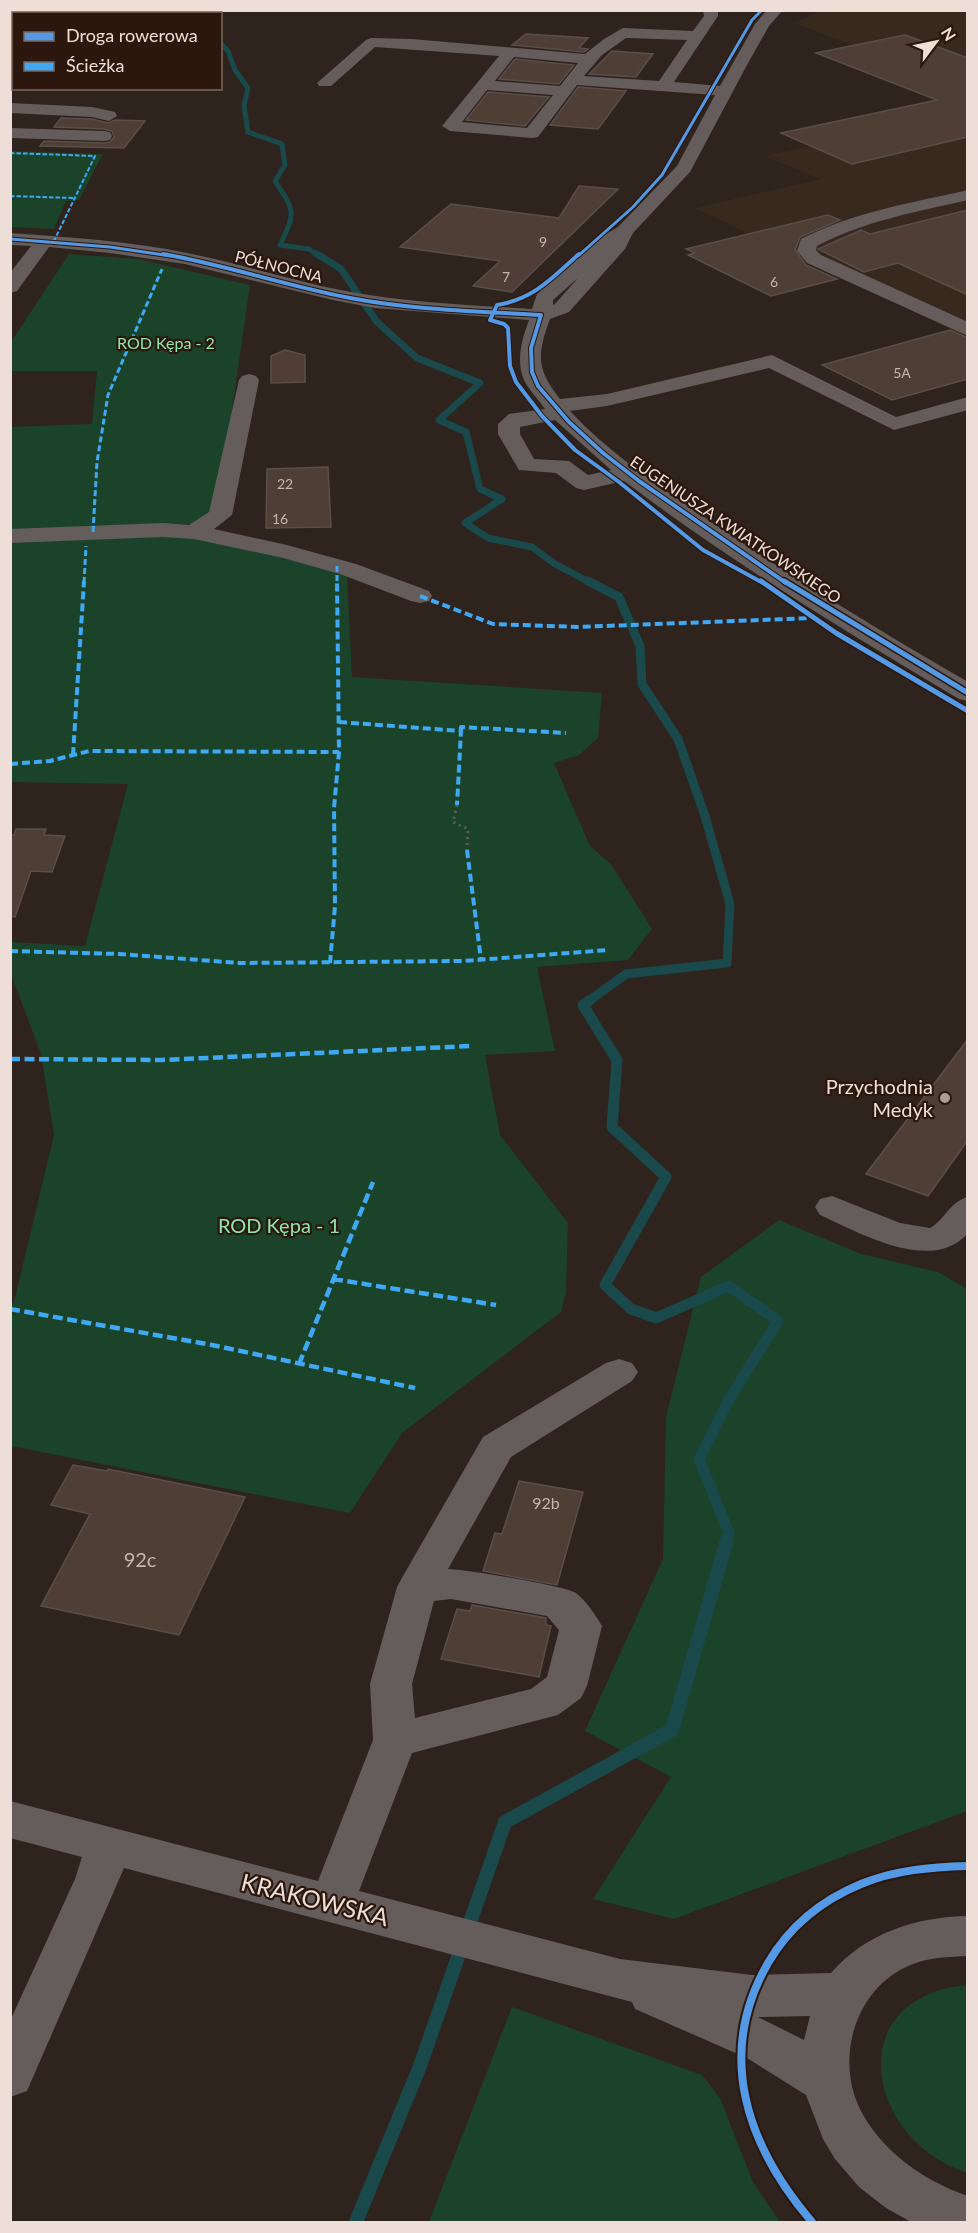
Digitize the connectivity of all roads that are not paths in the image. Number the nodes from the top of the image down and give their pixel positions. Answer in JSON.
{"nodes":[{"id":1,"x":710,"y":10,"type":"edge"},
{"id":2,"x":776,"y":10,"type":"edge"},
{"id":3,"x":698,"y":36,"type":"junction"},
{"id":4,"x":509,"y":53,"type":"junction"},
{"id":5,"x":589,"y":59,"type":"junction"},
{"id":6,"x":615,"y":65,"type":"dead end"},
{"id":7,"x":604,"y":82,"type":"junction"},
{"id":8,"x":326,"y":83,"type":"dead end"},
{"id":9,"x":483,"y":85,"type":"junction"},
{"id":10,"x":569,"y":86,"type":"junction"},
{"id":11,"x":664,"y":86,"type":"junction"},
{"id":12,"x":725,"y":91,"type":"junction"},
{"id":13,"x":10,"y":108,"type":"edge"},
{"id":14,"x":109,"y":116,"type":"dead end"},
{"id":15,"x":10,"y":133,"type":"edge"},
{"id":16,"x":104,"y":136,"type":"dead end"},
{"id":17,"x":968,"y":195,"type":"edge"},
{"id":18,"x":10,"y":239,"type":"edge"},
{"id":19,"x":44,"y":241,"type":"junction"},
{"id":20,"x":10,"y":287,"type":"edge"},
{"id":21,"x":542,"y":315,"type":"junction"},
{"id":22,"x":968,"y":330,"type":"edge"},
{"id":23,"x":249,"y":380,"type":"dead end"},
{"id":24,"x":968,"y":403,"type":"edge"},
{"id":25,"x":557,"y":409,"type":"junction"},
{"id":26,"x":628,"y":473,"type":"junction"},
{"id":27,"x":194,"y":532,"type":"junction"},
{"id":28,"x":10,"y":536,"type":"edge"},
{"id":29,"x":420,"y":596,"type":"dead end"},
{"id":30,"x":968,"y":693,"type":"edge"},
{"id":31,"x":832,"y":1207,"type":"dead end"},
{"id":32,"x":968,"y":1208,"type":"edge"},
{"id":33,"x":619,"y":1372,"type":"dead end"},
{"id":34,"x":417,"y":1587,"type":"junction"},
{"id":35,"x":395,"y":1740,"type":"junction"},
{"id":36,"x":10,"y":1819,"type":"edge"},
{"id":37,"x":108,"y":1846,"type":"junction"},
{"id":38,"x":332,"y":1903,"type":"junction"},
{"id":39,"x":961,"y":1929,"type":"edge"},
{"id":40,"x":620,"y":1980,"type":"junction"},
{"id":41,"x":843,"y":1994,"type":"junction"},
{"id":42,"x":10,"y":2075,"type":"edge"},
{"id":43,"x":826,"y":2082,"type":"junction"},
{"id":44,"x":908,"y":2208,"type":"edge"},
{"id":45,"x":968,"y":2221,"type":"edge"}],
"edges":[{"from":1,"to":3,"type":"street"},
{"from":2,"to":12,"type":"street","name":"EUGENIUSZA KWIATKOWSKIEGO"},
{"from":3,"to":5,"type":"street"},
{"from":3,"to":11,"type":"street"},
{"from":4,"to":5,"type":"street"},
{"from":4,"to":8,"type":"street"},
{"from":4,"to":9,"type":"street"},
{"from":5,"to":10,"type":"street"},
{"from":6,"to":7,"type":"street"},
{"from":7,"to":10,"type":"street"},
{"from":7,"to":11,"type":"street"},
{"from":9,"to":10,"type":"street"},
{"from":9,"to":10,"type":"street"},
{"from":11,"to":12,"type":"street"},
{"from":12,"to":21,"type":"street","name":"EUGENIUSZA KWIATKOWSKIEGO"},
{"from":13,"to":14,"type":"street"},
{"from":15,"to":16,"type":"street"},
{"from":17,"to":22,"type":"street"},
{"from":18,"to":19,"type":"street","name":"PÓŁNOCNA"},
{"from":19,"to":20,"type":"street"},
{"from":19,"to":21,"type":"street","name":"PÓŁNOCNA"},
{"from":21,"to":25,"type":"street","name":"EUGENIUSZA KWIATKOWSKIEGO"},
{"from":23,"to":27,"type":"street"},
{"from":24,"to":25,"type":"street"},
{"from":25,"to":26,"type":"street","name":"EUGENIUSZA KWIATKOWSKIEGO"},
{"from":25,"to":26,"type":"street"},
{"from":26,"to":30,"type":"street","name":"EUGENIUSZA KWIATKOWSKIEGO"},
{"from":27,"to":28,"type":"street"},
{"from":27,"to":29,"type":"street"},
{"from":31,"to":32,"type":"street"},
{"from":33,"to":34,"type":"street"},
{"from":34,"to":35,"type":"street"},
{"from":34,"to":35,"type":"street"},
{"from":35,"to":38,"type":"street"},
{"from":36,"to":37,"type":"street","name":"KRAKOWSKA"},
{"from":37,"to":38,"type":"street","name":"KRAKOWSKA"},
{"from":37,"to":42,"type":"street"},
{"from":38,"to":40,"type":"street","name":"KRAKOWSKA"},
{"from":39,"to":41,"type":"street"},
{"from":40,"to":41,"type":"street","name":"KRAKOWSKA"},
{"from":40,"to":43,"type":"street","name":"KRAKOWSKA"},
{"from":41,"to":43,"type":"street"},
{"from":43,"to":44,"type":"street"},
{"from":44,"to":45,"type":"street"}]}
